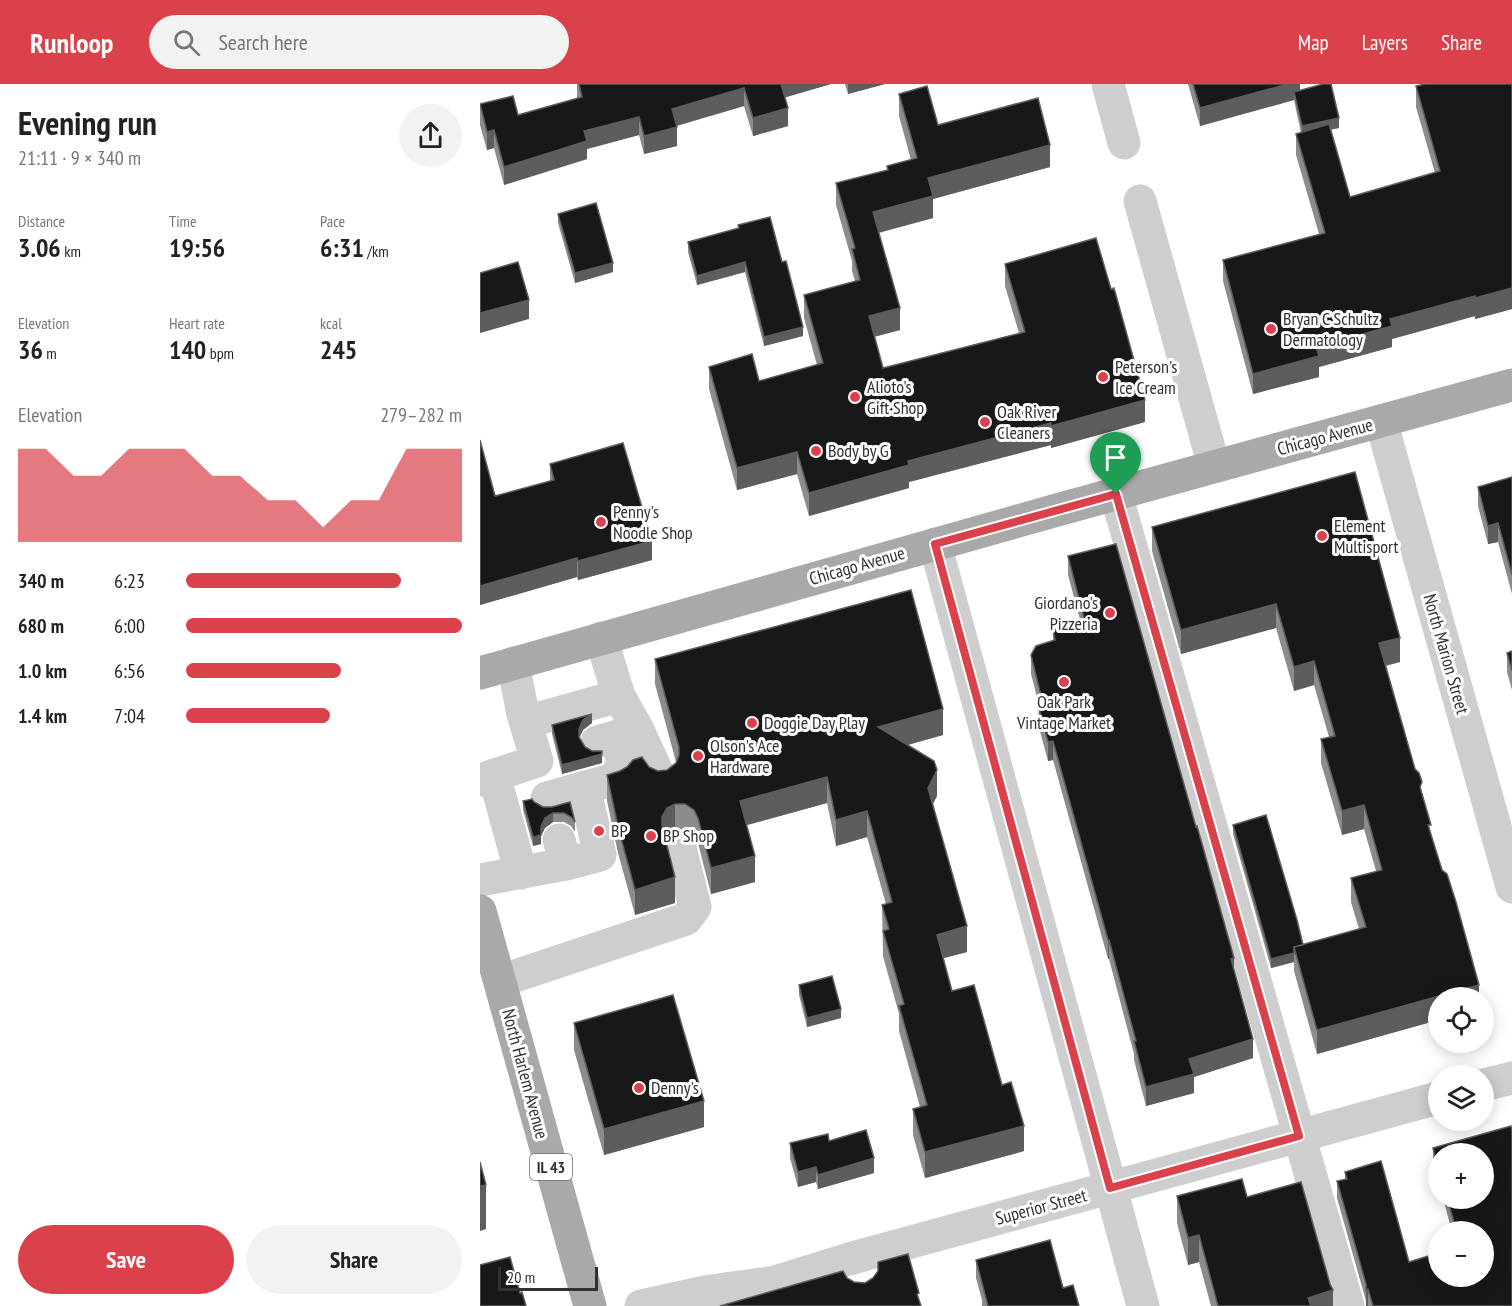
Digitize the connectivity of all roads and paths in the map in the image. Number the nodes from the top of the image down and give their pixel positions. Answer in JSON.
{"nodes":[{"id":1,"x":1108,"y":84,"type":"edge"},
{"id":2,"x":1124,"y":143,"type":"dead end"},
{"id":3,"x":1140,"y":201,"type":"dead end"},
{"id":4,"x":1512,"y":385,"type":"edge"},
{"id":5,"x":1382,"y":421,"type":"junction"},
{"id":6,"x":1214,"y":466,"type":"junction"},
{"id":7,"x":1116,"y":494,"type":"junction"},
{"id":8,"x":935,"y":544,"type":"junction"},
{"id":9,"x":601,"y":638,"type":"junction"},
{"id":10,"x":513,"y":663,"type":"junction"},
{"id":11,"x":480,"y":673,"type":"edge"},
{"id":12,"x":619,"y":696,"type":"junction"},
{"id":13,"x":526,"y":722,"type":"junction"},
{"id":14,"x":617,"y":736,"type":"junction"},
{"id":15,"x":547,"y":758,"type":"junction"},
{"id":16,"x":487,"y":778,"type":"edge"},
{"id":17,"x":660,"y":778,"type":"edge"},
{"id":18,"x":584,"y":787,"type":"junction"},
{"id":19,"x":680,"y":848,"type":"dead end"},
{"id":20,"x":521,"y":873,"type":"junction"},
{"id":21,"x":480,"y":880,"type":"edge"},
{"id":22,"x":1512,"y":887,"type":"edge"},
{"id":23,"x":480,"y":911,"type":"edge"},
{"id":24,"x":500,"y":981,"type":"junction"},
{"id":25,"x":1512,"y":1077,"type":"edge"},
{"id":26,"x":1494,"y":1082,"type":"edge"},
{"id":27,"x":1428,"y":1101,"type":"edge"},
{"id":28,"x":1299,"y":1136,"type":"junction"},
{"id":29,"x":1110,"y":1188,"type":"junction"},
{"id":30,"x":590,"y":1306,"type":"edge"},
{"id":31,"x":641,"y":1306,"type":"edge"},
{"id":32,"x":1143,"y":1306,"type":"edge"},
{"id":33,"x":1348,"y":1306,"type":"edge"}],
"edges":[{"from":1,"to":2,"type":"street"},
{"from":3,"to":6,"type":"street"},
{"from":4,"to":5,"type":"main road","name":"Chicago Avenue"},
{"from":5,"to":6,"type":"main road","name":"Chicago Avenue"},
{"from":5,"to":22,"type":"street","name":"North Marion Street"},
{"from":6,"to":7,"type":"main road","name":"Chicago Avenue"},
{"from":7,"to":8,"type":"main road","name":"Chicago Avenue"},
{"from":7,"to":28,"type":"street"},
{"from":8,"to":9,"type":"main road","name":"Chicago Avenue"},
{"from":8,"to":29,"type":"street"},
{"from":9,"to":10,"type":"main road","name":"Chicago Avenue"},
{"from":9,"to":12,"type":"street"},
{"from":10,"to":11,"type":"main road","name":"Chicago Avenue"},
{"from":10,"to":13,"type":"street"},
{"from":12,"to":13,"type":"street"},
{"from":12,"to":14,"type":"street"},
{"from":13,"to":15,"type":"street"},
{"from":14,"to":17,"type":"street"},
{"from":14,"to":18,"type":"street"},
{"from":15,"to":16,"type":"street"},
{"from":15,"to":18,"type":"street"},
{"from":16,"to":20,"type":"street"},
{"from":18,"to":20,"type":"street"},
{"from":19,"to":24,"type":"street"},
{"from":20,"to":21,"type":"street"},
{"from":23,"to":24,"type":"main road","name":"North Harlem Avenue","number":"IL 43"},
{"from":24,"to":30,"type":"main road","name":"North Harlem Avenue","number":"IL 43"},
{"from":25,"to":26,"type":"street"},
{"from":27,"to":28,"type":"street","name":"Superior Street"},
{"from":28,"to":29,"type":"street","name":"Superior Street"},
{"from":28,"to":33,"type":"street"},
{"from":29,"to":31,"type":"street","name":"Superior Street"},
{"from":29,"to":32,"type":"street"}]}
